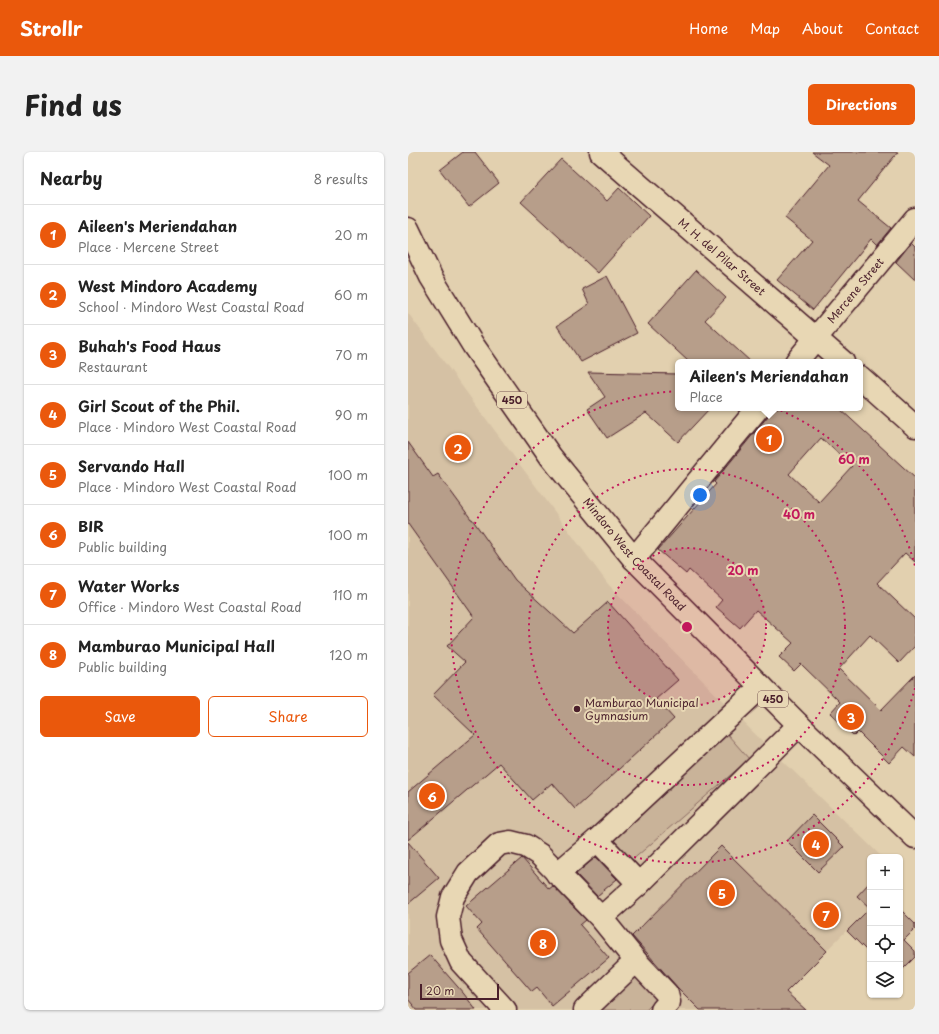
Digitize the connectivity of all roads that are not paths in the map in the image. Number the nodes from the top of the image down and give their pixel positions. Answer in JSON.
{"nodes":[{"id":1,"x":601,"y":152,"type":"edge"},
{"id":2,"x":915,"y":219,"type":"edge"},
{"id":3,"x":408,"y":229,"type":"edge"},
{"id":4,"x":816,"y":338,"type":"junction"},
{"id":5,"x":798,"y":359,"type":"edge"},
{"id":6,"x":840,"y":359,"type":"edge"},
{"id":7,"x":863,"y":380,"type":"edge"},
{"id":8,"x":756,"y":411,"type":"edge"},
{"id":9,"x":915,"y":426,"type":"edge"},
{"id":10,"x":634,"y":559,"type":"junction"},
{"id":11,"x":761,"y":687,"type":"junction"},
{"id":12,"x":799,"y":726,"type":"junction"},
{"id":13,"x":915,"y":837,"type":"edge"},
{"id":14,"x":597,"y":840,"type":"junction"},
{"id":15,"x":557,"y":874,"type":"junction"},
{"id":16,"x":638,"y":884,"type":"junction"},
{"id":17,"x":601,"y":918,"type":"junction"},
{"id":18,"x":636,"y":961,"type":"junction"},
{"id":19,"x":505,"y":1010,"type":"edge"},
{"id":20,"x":585,"y":1010,"type":"edge"},
{"id":21,"x":662,"y":1010,"type":"edge"}],
"edges":[{"from":1,"to":4,"type":"main road","name":"M. H. del Pilar Street"},
{"from":2,"to":4,"type":"main road","name":"Mercene Street"},
{"from":3,"to":10,"type":"main road","name":"Mindoro West Coastal Road","number":"450"},
{"from":4,"to":5,"type":"main road","name":"Mercene Street"},
{"from":4,"to":6,"type":"main road","name":"M. H. del Pilar Street"},
{"from":7,"to":9,"type":"main road"},
{"from":8,"to":10,"type":"main road"},
{"from":10,"to":11,"type":"main road","name":"Mindoro West Coastal Road","number":"450"},
{"from":11,"to":12,"type":"main road","name":"Mindoro West Coastal Road","number":"450"},
{"from":11,"to":14,"type":"main road"},
{"from":12,"to":13,"type":"main road","name":"Mindoro West Coastal Road","number":"450"},
{"from":12,"to":16,"type":"main road"},
{"from":14,"to":15,"type":"main road"},
{"from":14,"to":16,"type":"main road"},
{"from":15,"to":17,"type":"main road"},
{"from":15,"to":19,"type":"main road"},
{"from":16,"to":17,"type":"main road"},
{"from":17,"to":18,"type":"main road"},
{"from":18,"to":20,"type":"main road"},
{"from":18,"to":21,"type":"main road"}]}
